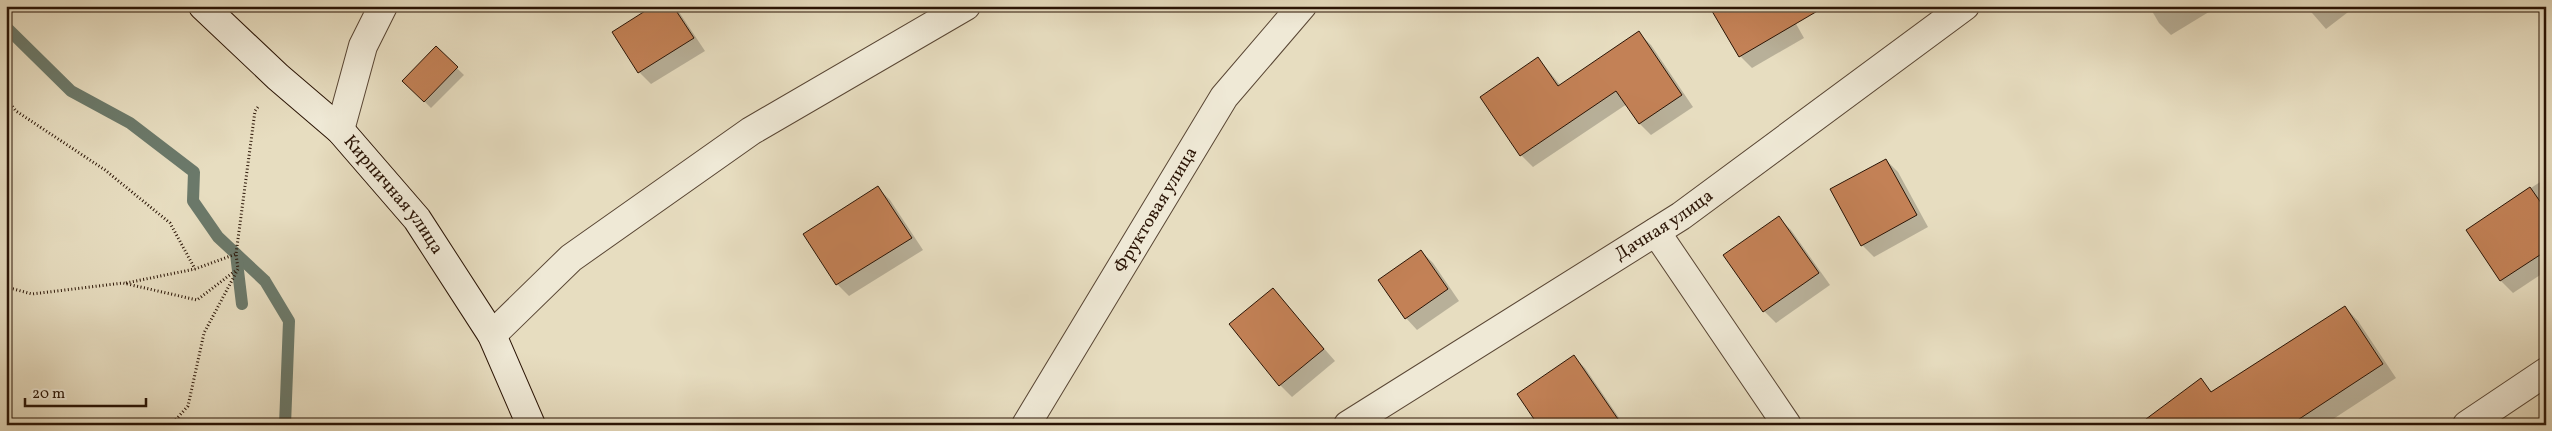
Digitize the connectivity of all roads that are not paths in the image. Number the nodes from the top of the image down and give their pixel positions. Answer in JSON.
{"nodes":[{"id":1,"x":203,"y":6,"type":"edge"},
{"id":2,"x":383,"y":6,"type":"edge"},
{"id":3,"x":966,"y":6,"type":"edge"},
{"id":4,"x":1302,"y":6,"type":"edge"},
{"id":5,"x":1964,"y":6,"type":"edge"},
{"id":6,"x":340,"y":130,"type":"junction"},
{"id":7,"x":1656,"y":232,"type":"junction"},
{"id":8,"x":492,"y":335,"type":"junction"},
{"id":9,"x":2546,"y":372,"type":"edge"},
{"id":10,"x":531,"y":425,"type":"edge"},
{"id":11,"x":1026,"y":425,"type":"edge"},
{"id":12,"x":1348,"y":425,"type":"edge"},
{"id":13,"x":1787,"y":425,"type":"edge"},
{"id":14,"x":2467,"y":425,"type":"edge"}],
"edges":[{"from":1,"to":6,"type":"street","name":"Кирпичная улица"},
{"from":2,"to":6,"type":"street"},
{"from":3,"to":8,"type":"street"},
{"from":4,"to":11,"type":"street","name":"Фруктовая улица"},
{"from":5,"to":7,"type":"street","name":"Дачная улица"},
{"from":6,"to":8,"type":"street","name":"Кирпичная улица"},
{"from":7,"to":12,"type":"street","name":"Дачная улица"},
{"from":7,"to":13,"type":"street"},
{"from":8,"to":10,"type":"street","name":"Кирпичная улица"},
{"from":9,"to":14,"type":"street"}]}
